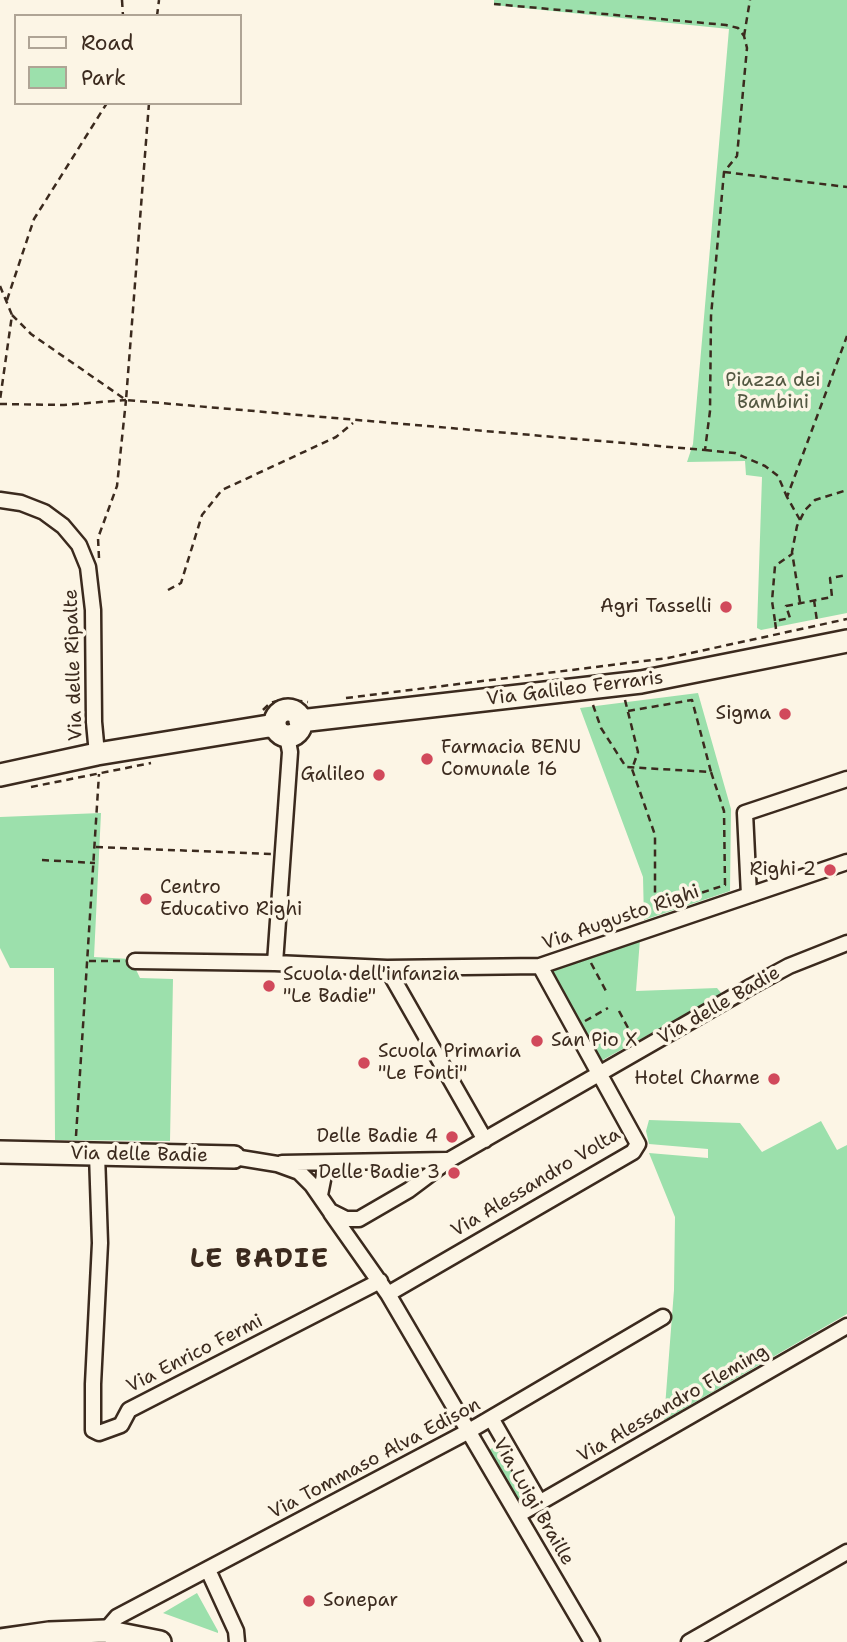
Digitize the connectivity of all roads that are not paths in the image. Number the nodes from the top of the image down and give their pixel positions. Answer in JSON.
{"nodes":[{"id":1,"x":0,"y":500,"type":"edge"},
{"id":2,"x":847,"y":641,"type":"edge"},
{"id":3,"x":287,"y":727,"type":"junction"},
{"id":4,"x":98,"y":764,"type":"junction"},
{"id":5,"x":0,"y":775,"type":"edge"},
{"id":6,"x":847,"y":779,"type":"edge"},
{"id":7,"x":847,"y":862,"type":"edge"},
{"id":8,"x":749,"y":895,"type":"junction"},
{"id":9,"x":847,"y":943,"type":"edge"},
{"id":10,"x":135,"y":961,"type":"road end"},
{"id":11,"x":275,"y":963,"type":"junction"},
{"id":12,"x":540,"y":966,"type":"junction"},
{"id":13,"x":387,"y":968,"type":"junction"},
{"id":14,"x":599,"y":1076,"type":"junction"},
{"id":15,"x":485,"y":1140,"type":"junction"},
{"id":16,"x":0,"y":1152,"type":"edge"},
{"id":17,"x":97,"y":1154,"type":"junction"},
{"id":18,"x":234,"y":1157,"type":"joint"},
{"id":19,"x":449,"y":1160,"type":"junction"},
{"id":20,"x":347,"y":1161,"type":"junction"},
{"id":21,"x":400,"y":1161,"type":"junction"},
{"id":22,"x":276,"y":1164,"type":"junction"},
{"id":23,"x":409,"y":1191,"type":"junction"},
{"id":24,"x":320,"y":1195,"type":"junction"},
{"id":25,"x":330,"y":1211,"type":"junction"},
{"id":26,"x":359,"y":1219,"type":"junction"},
{"id":27,"x":350,"y":1241,"type":"junction"},
{"id":28,"x":380,"y":1281,"type":"junction"},
{"id":29,"x":388,"y":1294,"type":"junction"},
{"id":30,"x":663,"y":1317,"type":"dead end"},
{"id":31,"x":847,"y":1326,"type":"edge"},
{"id":32,"x":491,"y":1418,"type":"junction"},
{"id":33,"x":469,"y":1431,"type":"junction"},
{"id":34,"x":540,"y":1503,"type":"junction"},
{"id":35,"x":518,"y":1516,"type":"junction"},
{"id":36,"x":847,"y":1552,"type":"edge"},
{"id":37,"x":208,"y":1570,"type":"junction"},
{"id":38,"x":105,"y":1631,"type":"junction"},
{"id":39,"x":0,"y":1640,"type":"edge"},
{"id":40,"x":160,"y":1642,"type":"edge"},
{"id":41,"x":237,"y":1642,"type":"edge"},
{"id":42,"x":592,"y":1642,"type":"edge"},
{"id":43,"x":690,"y":1642,"type":"edge"}],
"edges":[{"from":1,"to":4,"type":"street","name":"Via delle Ripalte"},
{"from":2,"to":3,"type":"street","name":"Via Galileo Ferraris"},
{"from":3,"to":4,"type":"street","name":"Via Galileo Ferraris"},
{"from":3,"to":11,"type":"street"},
{"from":4,"to":5,"type":"street","name":"Via Galileo Ferraris"},
{"from":6,"to":8,"type":"street"},
{"from":7,"to":8,"type":"street","name":"Via Augusto Righi"},
{"from":8,"to":12,"type":"street","name":"Via Augusto Righi"},
{"from":9,"to":14,"type":"street","name":"Via delle Badie"},
{"from":10,"to":11,"type":"street","name":"Via Augusto Righi"},
{"from":11,"to":13,"type":"street","name":"Via Augusto Righi"},
{"from":12,"to":13,"type":"street","name":"Via Augusto Righi"},
{"from":12,"to":14,"type":"street","name":"Via Alessandro Volta"},
{"from":13,"to":15,"type":"street"},
{"from":14,"to":15,"type":"street","name":"Via delle Badie"},
{"from":14,"to":29,"type":"street","name":"Via Alessandro Volta"},
{"from":15,"to":19,"type":"street","name":"Via delle Badie"},
{"from":16,"to":17,"type":"street","name":"Via delle Badie"},
{"from":17,"to":18,"type":"street","name":"Via delle Badie"},
{"from":17,"to":28,"type":"street","name":"Via Enrico Fermi"},
{"from":18,"to":22,"type":"street","name":"Via delle Badie"},
{"from":19,"to":21,"type":"street","name":"Via delle Badie"},
{"from":19,"to":23,"type":"street","name":"Via delle Badie"},
{"from":20,"to":21,"type":"street","name":"Via delle Badie"},
{"from":20,"to":22,"type":"street","name":"Via delle Badie"},
{"from":20,"to":24,"type":"street"},
{"from":21,"to":23,"type":"street"},
{"from":22,"to":24,"type":"street","name":"Via delle Badie"},
{"from":23,"to":26,"type":"street","name":"Via delle Badie"},
{"from":24,"to":25,"type":"street","name":"Via delle Badie"},
{"from":25,"to":26,"type":"street"},
{"from":25,"to":27,"type":"street","name":"Via Luigi Braille"},
{"from":26,"to":27,"type":"street"},
{"from":27,"to":28,"type":"street","name":"Via Luigi Braille"},
{"from":28,"to":29,"type":"street","name":"Via Luigi Braille"},
{"from":29,"to":33,"type":"street","name":"Via Luigi Braille"},
{"from":30,"to":32,"type":"street","name":"Via Tommaso Alva Edison"},
{"from":31,"to":34,"type":"street","name":"Via Alessandro Fleming"},
{"from":32,"to":33,"type":"street","name":"Via Tommaso Alva Edison"},
{"from":32,"to":34,"type":"street"},
{"from":33,"to":35,"type":"street","name":"Via Luigi Braille"},
{"from":33,"to":37,"type":"street","name":"Via Tommaso Alva Edison"},
{"from":34,"to":35,"type":"street","name":"Via Alessandro Fleming"},
{"from":35,"to":42,"type":"street","name":"Via Luigi Braille"},
{"from":36,"to":43,"type":"street"},
{"from":37,"to":38,"type":"street","name":"Via Tommaso Alva Edison"},
{"from":37,"to":41,"type":"street"},
{"from":38,"to":39,"type":"street"},
{"from":38,"to":40,"type":"street"}]}
